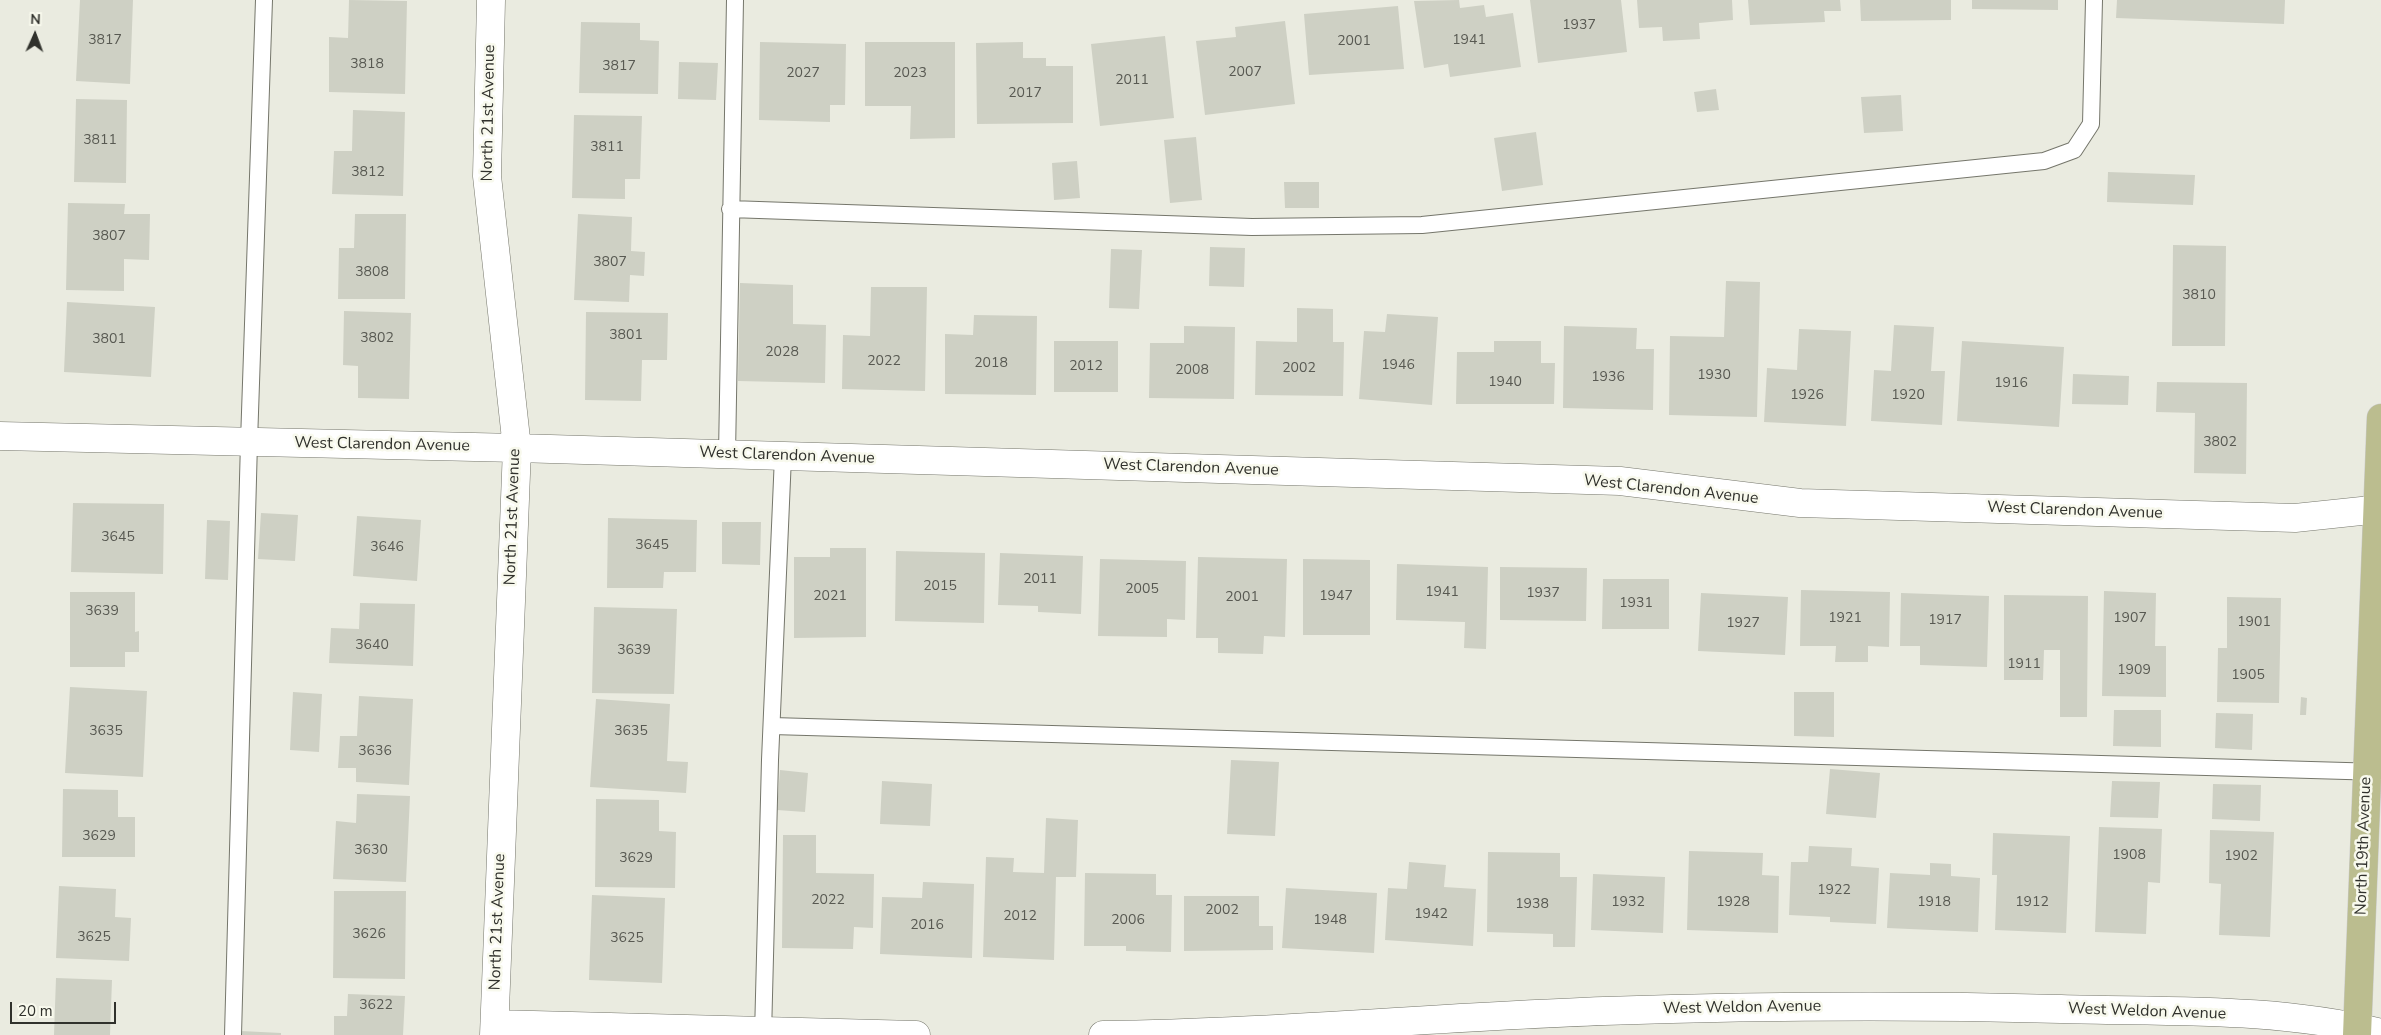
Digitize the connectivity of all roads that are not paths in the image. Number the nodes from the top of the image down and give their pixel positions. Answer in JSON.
{"nodes":[{"id":1,"x":264,"y":0,"type":"edge"},
{"id":2,"x":491,"y":0,"type":"edge"},
{"id":3,"x":735,"y":0,"type":"edge"},
{"id":4,"x":2094,"y":0,"type":"edge"},
{"id":5,"x":730,"y":209,"type":"junction"},
{"id":6,"x":2381,"y":418,"type":"edge"},
{"id":7,"x":0,"y":436,"type":"edge"},
{"id":8,"x":249,"y":442,"type":"junction"},
{"id":9,"x":517,"y":448,"type":"junction"},
{"id":10,"x":727,"y":454,"type":"junction"},
{"id":11,"x":782,"y":456,"type":"junction"},
{"id":12,"x":2379,"y":509,"type":"edge"},
{"id":13,"x":772,"y":726,"type":"junction"},
{"id":14,"x":2374,"y":772,"type":"edge"},
{"id":15,"x":494,"y":1030,"type":"edge"},
{"id":16,"x":2365,"y":1031,"type":"edge"},
{"id":17,"x":763,"y":1033,"type":"edge"},
{"id":18,"x":233,"y":1035,"type":"edge"},
{"id":19,"x":916,"y":1035,"type":"edge"},
{"id":20,"x":1103,"y":1035,"type":"edge"}],
"edges":[{"from":1,"to":8,"type":"lane"},
{"from":2,"to":9,"type":"street","name":"North 21st Avenue"},
{"from":3,"to":5,"type":"lane"},
{"from":4,"to":5,"type":"lane"},
{"from":5,"to":10,"type":"lane"},
{"from":6,"to":12,"type":"main road","name":"North 19th Avenue"},
{"from":7,"to":8,"type":"street","name":"West Clarendon Avenue"},
{"from":8,"to":9,"type":"street","name":"West Clarendon Avenue"},
{"from":8,"to":18,"type":"lane"},
{"from":9,"to":10,"type":"street","name":"West Clarendon Avenue"},
{"from":9,"to":15,"type":"street","name":"North 21st Avenue"},
{"from":10,"to":11,"type":"street","name":"West Clarendon Avenue"},
{"from":11,"to":12,"type":"street","name":"West Clarendon Avenue"},
{"from":11,"to":13,"type":"lane"},
{"from":12,"to":14,"type":"main road","name":"North 19th Avenue"},
{"from":13,"to":14,"type":"lane"},
{"from":13,"to":17,"type":"lane"},
{"from":14,"to":16,"type":"main road","name":"North 19th Avenue"},
{"from":15,"to":17,"type":"street"},
{"from":16,"to":20,"type":"street","name":"West Weldon Avenue"},
{"from":17,"to":19,"type":"street"}]}
